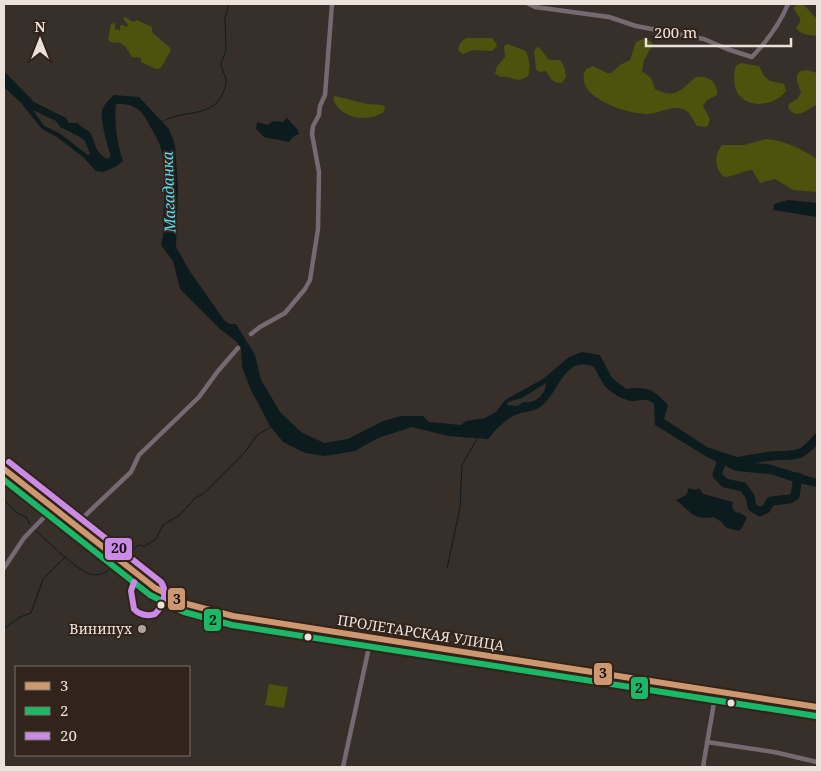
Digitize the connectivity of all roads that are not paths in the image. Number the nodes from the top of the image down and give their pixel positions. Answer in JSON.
{"nodes":[{"id":1,"x":332,"y":4,"type":"edge"},
{"id":2,"x":529,"y":4,"type":"edge"},
{"id":3,"x":788,"y":4,"type":"edge"},
{"id":4,"x":252,"y":334,"type":"dead end"},
{"id":5,"x":238,"y":348,"type":"dead end"},
{"id":6,"x":4,"y":469,"type":"edge"},
{"id":7,"x":53,"y":508,"type":"junction"},
{"id":8,"x":75,"y":525,"type":"junction"},
{"id":9,"x":4,"y":568,"type":"edge"},
{"id":10,"x":371,"y":638,"type":"junction"},
{"id":11,"x":716,"y":691,"type":"junction"},
{"id":12,"x":817,"y":707,"type":"edge"},
{"id":13,"x":707,"y":742,"type":"junction"},
{"id":14,"x":817,"y":762,"type":"edge"},
{"id":15,"x":343,"y":767,"type":"edge"},
{"id":16,"x":703,"y":767,"type":"edge"}],
"edges":[{"from":1,"to":4,"type":"street"},
{"from":2,"to":3,"type":"street"},
{"from":5,"to":8,"type":"street"},
{"from":6,"to":7,"type":"main road","name":"ПРОЛЕТАРСКАЯ УЛИЦА"},
{"from":7,"to":8,"type":"main road","name":"ПРОЛЕТАРСКАЯ УЛИЦА"},
{"from":7,"to":9,"type":"street"},
{"from":8,"to":10,"type":"main road","name":"ПРОЛЕТАРСКАЯ УЛИЦА"},
{"from":10,"to":11,"type":"main road","name":"ПРОЛЕТАРСКАЯ УЛИЦА"},
{"from":10,"to":15,"type":"street"},
{"from":11,"to":12,"type":"main road","name":"ПРОЛЕТАРСКАЯ УЛИЦА"},
{"from":11,"to":13,"type":"street"},
{"from":13,"to":14,"type":"street"},
{"from":13,"to":16,"type":"street"}]}
